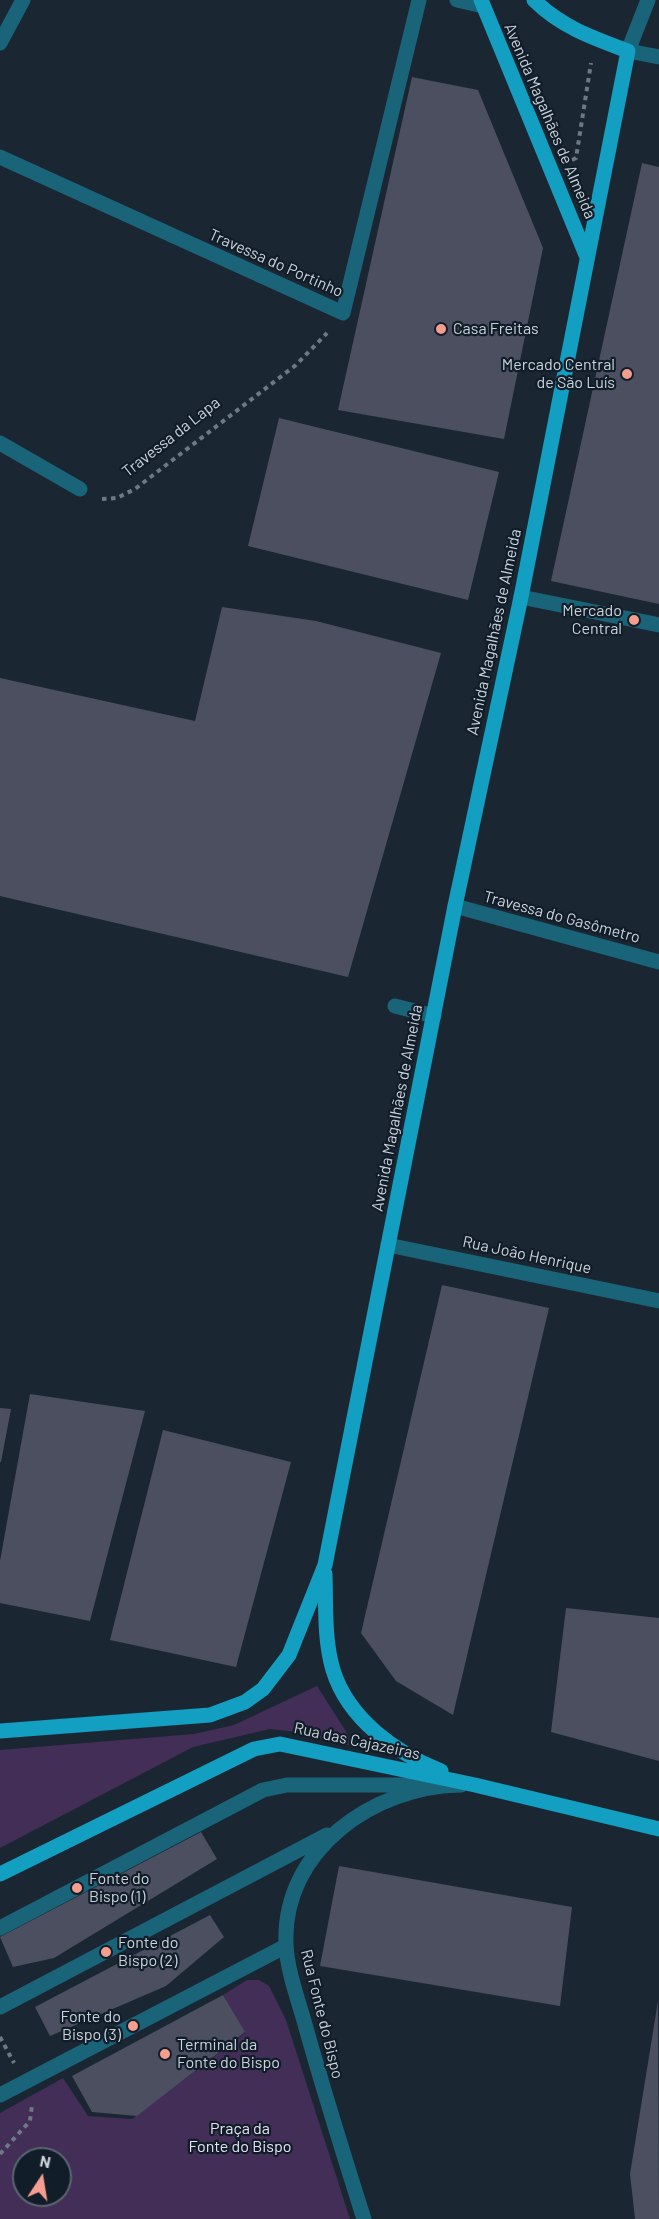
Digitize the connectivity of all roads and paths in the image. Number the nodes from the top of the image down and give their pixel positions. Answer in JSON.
{"nodes":[{"id":1,"x":23,"y":0,"type":"edge"},
{"id":2,"x":419,"y":0,"type":"edge"},
{"id":3,"x":458,"y":0,"type":"edge"},
{"id":4,"x":534,"y":0,"type":"edge"},
{"id":5,"x":648,"y":0,"type":"edge"},
{"id":6,"x":482,"y":3,"type":"edge"},
{"id":7,"x":594,"y":39,"type":"junction"},
{"id":8,"x":0,"y":44,"type":"edge"},
{"id":9,"x":628,"y":51,"type":"junction"},
{"id":10,"x":659,"y":57,"type":"edge"},
{"id":11,"x":0,"y":157,"type":"edge"},
{"id":12,"x":552,"y":171,"type":"junction"},
{"id":13,"x":586,"y":256,"type":"junction"},
{"id":14,"x":343,"y":313,"type":"junction"},
{"id":15,"x":0,"y":443,"type":"edge"},
{"id":16,"x":80,"y":489,"type":"joint"},
{"id":17,"x":521,"y":597,"type":"junction"},
{"id":18,"x":659,"y":625,"type":"edge"},
{"id":19,"x":455,"y":906,"type":"junction"},
{"id":20,"x":659,"y":962,"type":"edge"},
{"id":21,"x":395,"y":1006,"type":"dead end"},
{"id":22,"x":434,"y":1016,"type":"junction"},
{"id":23,"x":388,"y":1245,"type":"junction"},
{"id":24,"x":659,"y":1300,"type":"edge"},
{"id":25,"x":325,"y":1564,"type":"junction"},
{"id":26,"x":0,"y":1731,"type":"edge"},
{"id":27,"x":442,"y":1785,"type":"junction"},
{"id":28,"x":475,"y":1785,"type":"junction"},
{"id":29,"x":492,"y":1789,"type":"junction"},
{"id":30,"x":659,"y":1828,"type":"edge"},
{"id":31,"x":336,"y":1830,"type":"junction"},
{"id":32,"x":0,"y":1874,"type":"edge"},
{"id":33,"x":0,"y":1928,"type":"edge"},
{"id":34,"x":286,"y":1946,"type":"junction"},
{"id":35,"x":0,"y":2007,"type":"edge"},
{"id":36,"x":0,"y":2095,"type":"edge"},
{"id":37,"x":31,"y":2096,"type":"dead end"},
{"id":38,"x":0,"y":2154,"type":"edge"},
{"id":39,"x":364,"y":2219,"type":"edge"}],
"edges":[{"from":1,"to":8,"type":"street"},
{"from":2,"to":14,"type":"street","name":"Travessa do Portinho"},
{"from":3,"to":6,"type":"street"},
{"from":4,"to":7,"type":"main road"},
{"from":5,"to":9,"type":"street"},
{"from":6,"to":12,"type":"main road","name":"Avenida Magalhães de Almeida"},
{"from":7,"to":9,"type":"main road"},
{"from":7,"to":12,"type":"path"},
{"from":9,"to":10,"type":"street"},
{"from":9,"to":13,"type":"main road","name":"Avenida Magalhães de Almeida"},
{"from":11,"to":14,"type":"street","name":"Travessa do Portinho"},
{"from":12,"to":13,"type":"main road","name":"Avenida Magalhães de Almeida"},
{"from":13,"to":17,"type":"main road","name":"Avenida Magalhães de Almeida"},
{"from":14,"to":16,"type":"path","name":"Travessa da Lapa"},
{"from":15,"to":16,"type":"street"},
{"from":17,"to":18,"type":"street"},
{"from":17,"to":19,"type":"main road","name":"Avenida Magalhães de Almeida"},
{"from":19,"to":20,"type":"street","name":"Travessa do Gasômetro"},
{"from":19,"to":22,"type":"main road","name":"Avenida Magalhães de Almeida"},
{"from":21,"to":22,"type":"street"},
{"from":22,"to":23,"type":"main road","name":"Avenida Magalhães de Almeida"},
{"from":23,"to":24,"type":"street","name":"Rua João Henrique"},
{"from":23,"to":25,"type":"main road","name":"Avenida Magalhães de Almeida"},
{"from":25,"to":26,"type":"main road","name":"Avenida Magalhães de Almeida"},
{"from":25,"to":29,"type":"main road"},
{"from":27,"to":28,"type":"street","name":"Rua Fonte do Bispo"},
{"from":27,"to":31,"type":"street","name":"Rua Fonte do Bispo"},
{"from":27,"to":33,"type":"street"},
{"from":28,"to":29,"type":"main road","name":"Rua das Cajazeiras"},
{"from":28,"to":32,"type":"main road","name":"Rua das Cajazeiras"},
{"from":29,"to":30,"type":"main road","name":"Rua das Cajazeiras"},
{"from":31,"to":34,"type":"street","name":"Rua Fonte do Bispo"},
{"from":31,"to":35,"type":"street"},
{"from":34,"to":36,"type":"street"},
{"from":34,"to":39,"type":"street","name":"Rua Fonte do Bispo"},
{"from":37,"to":38,"type":"path"}]}
